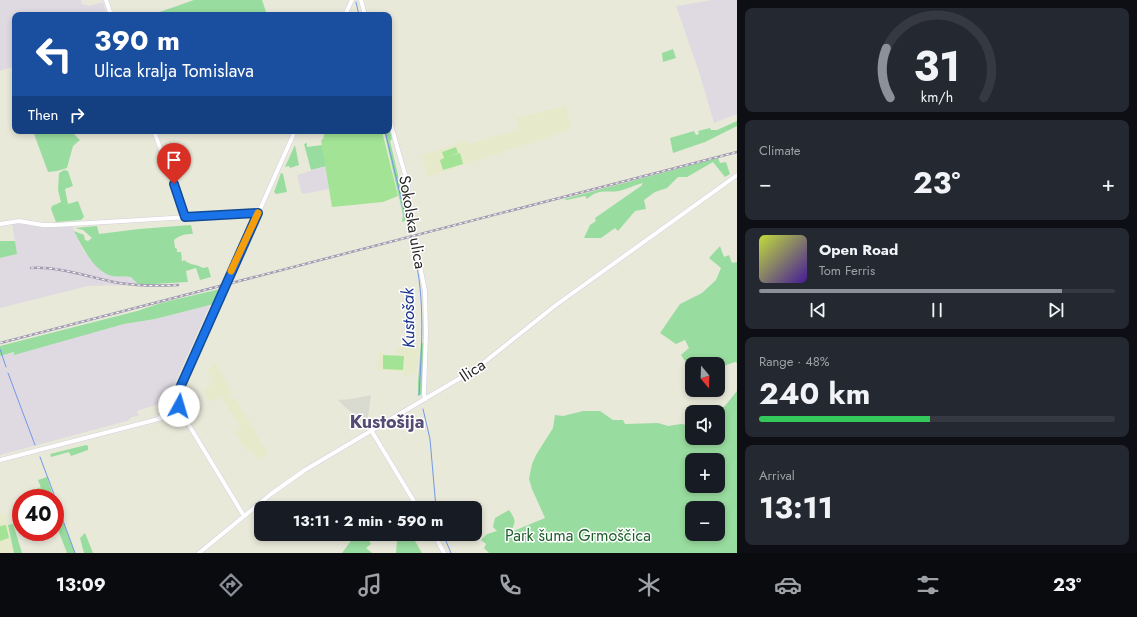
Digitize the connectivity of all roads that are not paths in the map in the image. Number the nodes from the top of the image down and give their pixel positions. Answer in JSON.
{"nodes":[{"id":1,"x":106,"y":0,"type":"edge"},
{"id":2,"x":352,"y":0,"type":"edge"},
{"id":3,"x":361,"y":0,"type":"edge"},
{"id":4,"x":110,"y":12,"type":"edge"},
{"id":5,"x":346,"y":12,"type":"edge"},
{"id":6,"x":364,"y":12,"type":"edge"},
{"id":7,"x":392,"y":129,"type":"edge"},
{"id":8,"x":155,"y":134,"type":"edge"},
{"id":9,"x":294,"y":134,"type":"edge"},
{"id":10,"x":737,"y":175,"type":"edge"},
{"id":11,"x":258,"y":213,"type":"junction"},
{"id":12,"x":185,"y":217,"type":"junction"},
{"id":13,"x":0,"y":224,"type":"edge"},
{"id":14,"x":193,"y":356,"type":"junction"},
{"id":15,"x":171,"y":399,"type":"junction"},
{"id":16,"x":425,"y":399,"type":"junction"},
{"id":17,"x":179,"y":406,"type":"junction"},
{"id":18,"x":184,"y":417,"type":"junction"},
{"id":19,"x":158,"y":419,"type":"junction"},
{"id":20,"x":372,"y":430,"type":"junction"},
{"id":21,"x":0,"y":460,"type":"edge"},
{"id":22,"x":414,"y":501,"type":"edge"},
{"id":23,"x":244,"y":516,"type":"junction"},
{"id":24,"x":438,"y":541,"type":"edge"},
{"id":25,"x":199,"y":553,"type":"edge"},
{"id":26,"x":444,"y":553,"type":"edge"}],
"edges":[{"from":1,"to":4,"type":"street"},
{"from":2,"to":5,"type":"street"},
{"from":3,"to":6,"type":"street"},
{"from":7,"to":16,"type":"street","name":"Sokolska ulica"},
{"from":8,"to":12,"type":"street"},
{"from":9,"to":11,"type":"street"},
{"from":10,"to":16,"type":"street","name":"Ilica"},
{"from":11,"to":12,"type":"street"},
{"from":11,"to":14,"type":"street"},
{"from":12,"to":13,"type":"street"},
{"from":14,"to":15,"type":"street"},
{"from":14,"to":17,"type":"street"},
{"from":15,"to":17,"type":"street"},
{"from":15,"to":19,"type":"street"},
{"from":16,"to":20,"type":"street","name":"Ilica"},
{"from":17,"to":18,"type":"street"},
{"from":18,"to":19,"type":"street"},
{"from":18,"to":23,"type":"street"},
{"from":19,"to":21,"type":"street"},
{"from":20,"to":22,"type":"street"},
{"from":20,"to":23,"type":"street","name":"Ilica"},
{"from":23,"to":25,"type":"street","name":"Ilica"},
{"from":24,"to":26,"type":"street"}]}
